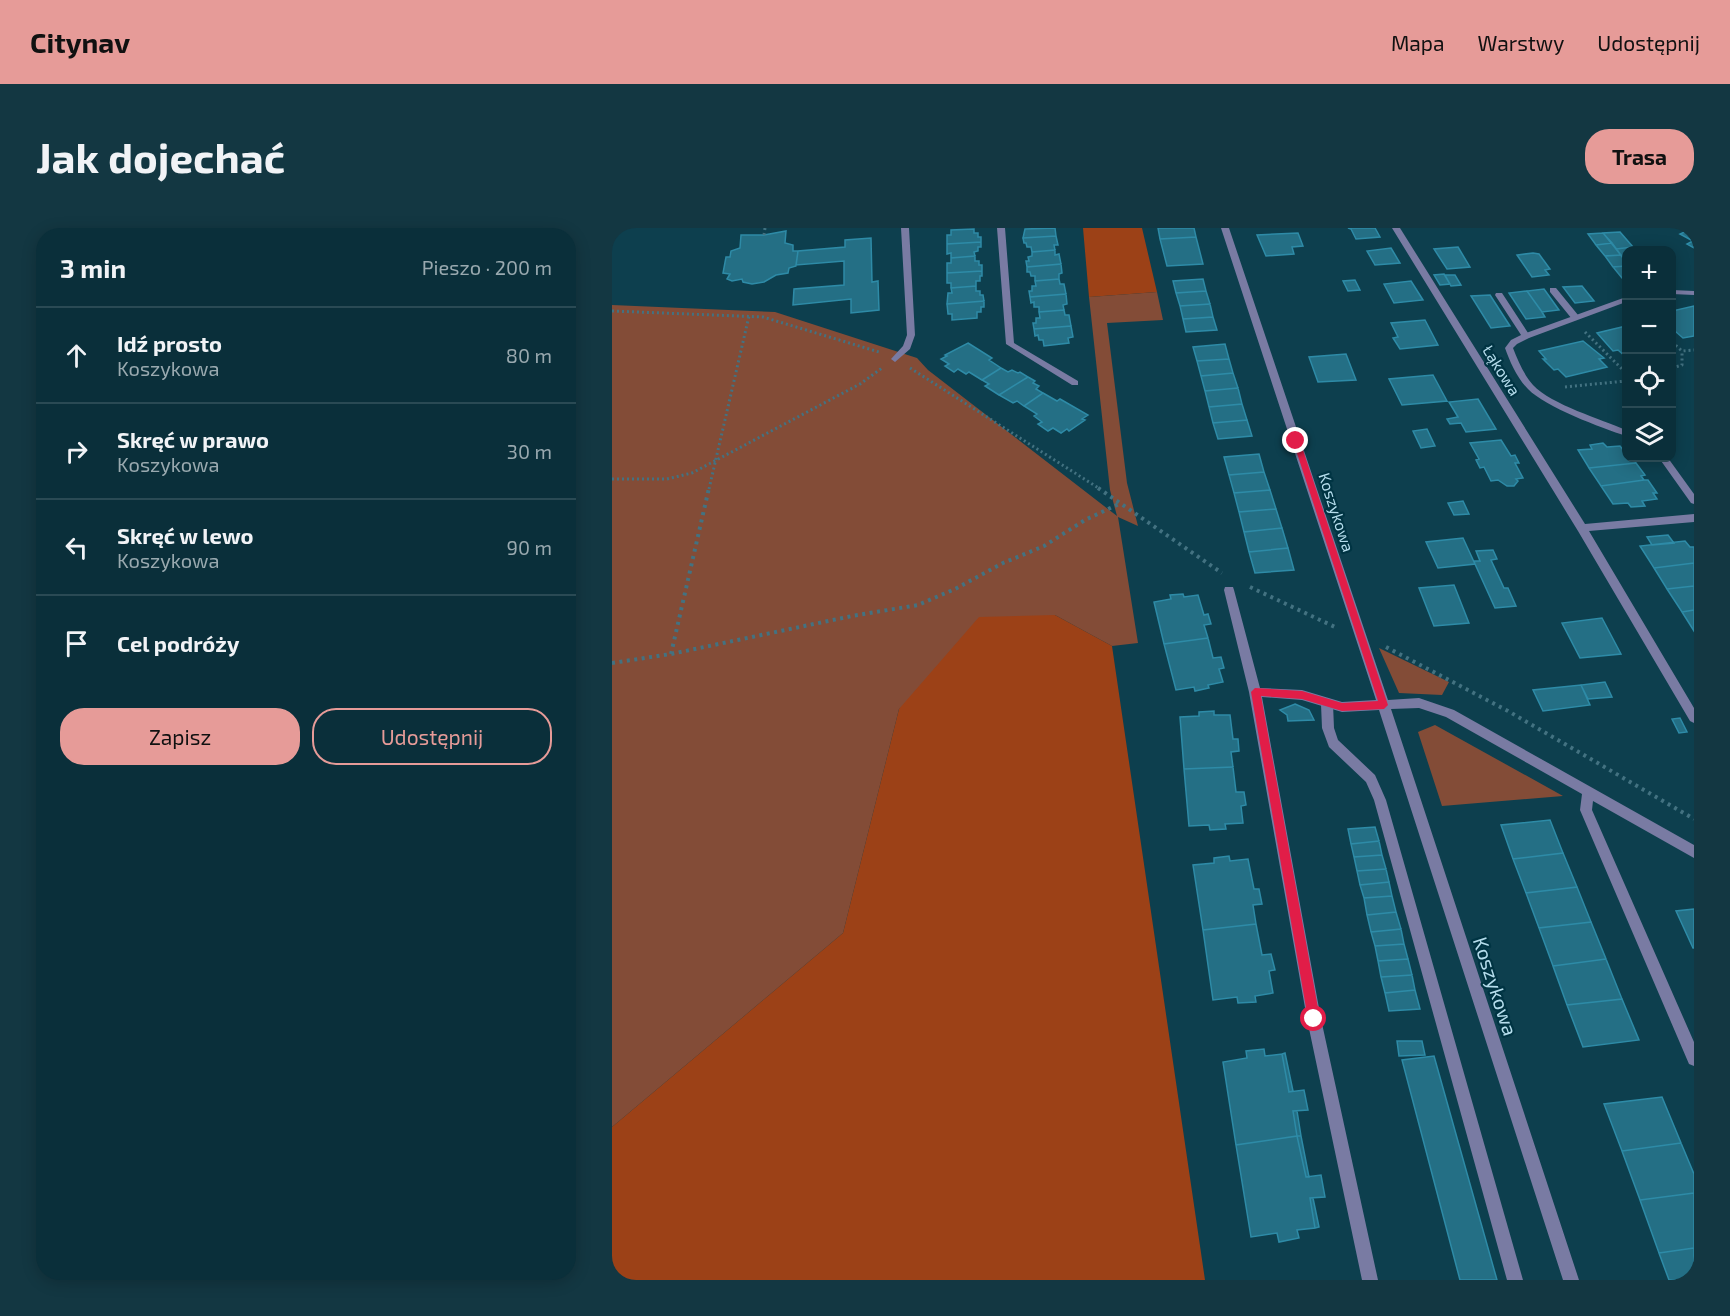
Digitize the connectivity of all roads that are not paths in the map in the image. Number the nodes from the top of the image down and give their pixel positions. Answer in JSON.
{"nodes":[{"id":1,"x":905,"y":228,"type":"edge"},
{"id":2,"x":1001,"y":228,"type":"edge"},
{"id":3,"x":1225,"y":228,"type":"edge"},
{"id":4,"x":1396,"y":228,"type":"edge"},
{"id":5,"x":1553,"y":290,"type":"dead end"},
{"id":6,"x":1676,"y":292,"type":"edge"},
{"id":7,"x":1694,"y":293,"type":"edge"},
{"id":8,"x":1499,"y":295,"type":"dead end"},
{"id":9,"x":1624,"y":300,"type":"edge"},
{"id":10,"x":1576,"y":321,"type":"junction"},
{"id":11,"x":1526,"y":336,"type":"junction"},
{"id":12,"x":896,"y":359,"type":"road end"},
{"id":13,"x":1075,"y":383,"type":"dead end"},
{"id":14,"x":1622,"y":431,"type":"edge"},
{"id":15,"x":1666,"y":462,"type":"edge"},
{"id":16,"x":1694,"y":501,"type":"edge"},
{"id":17,"x":1694,"y":518,"type":"edge"},
{"id":18,"x":1582,"y":528,"type":"junction"},
{"id":19,"x":1229,"y":584,"type":"road end"},
{"id":20,"x":1255,"y":692,"type":"junction"},
{"id":21,"x":1327,"y":704,"type":"junction"},
{"id":22,"x":1384,"y":705,"type":"junction"},
{"id":23,"x":1694,"y":718,"type":"edge"},
{"id":24,"x":1588,"y":792,"type":"junction"},
{"id":25,"x":1694,"y":852,"type":"edge"},
{"id":26,"x":1694,"y":1059,"type":"edge"},
{"id":27,"x":1370,"y":1280,"type":"edge"},
{"id":28,"x":1515,"y":1280,"type":"edge"},
{"id":29,"x":1571,"y":1280,"type":"edge"}],
"edges":[{"from":1,"to":12,"type":"street"},
{"from":2,"to":13,"type":"street"},
{"from":3,"to":22,"type":"street","name":"Koszykowa"},
{"from":4,"to":18,"type":"street","name":"Łąkowa"},
{"from":5,"to":10,"type":"street"},
{"from":6,"to":7,"type":"street"},
{"from":8,"to":11,"type":"street"},
{"from":9,"to":10,"type":"street","name":"Łąkowa"},
{"from":10,"to":11,"type":"street","name":"Łąkowa"},
{"from":11,"to":14,"type":"street","name":"Łąkowa"},
{"from":15,"to":16,"type":"street"},
{"from":17,"to":18,"type":"street"},
{"from":18,"to":23,"type":"street","name":"Łąkowa"},
{"from":19,"to":20,"type":"street"},
{"from":20,"to":21,"type":"street"},
{"from":20,"to":27,"type":"street"},
{"from":21,"to":22,"type":"street"},
{"from":21,"to":28,"type":"street"},
{"from":22,"to":24,"type":"street"},
{"from":22,"to":29,"type":"street","name":"Koszykowa"},
{"from":24,"to":25,"type":"street"},
{"from":24,"to":26,"type":"street"}]}
